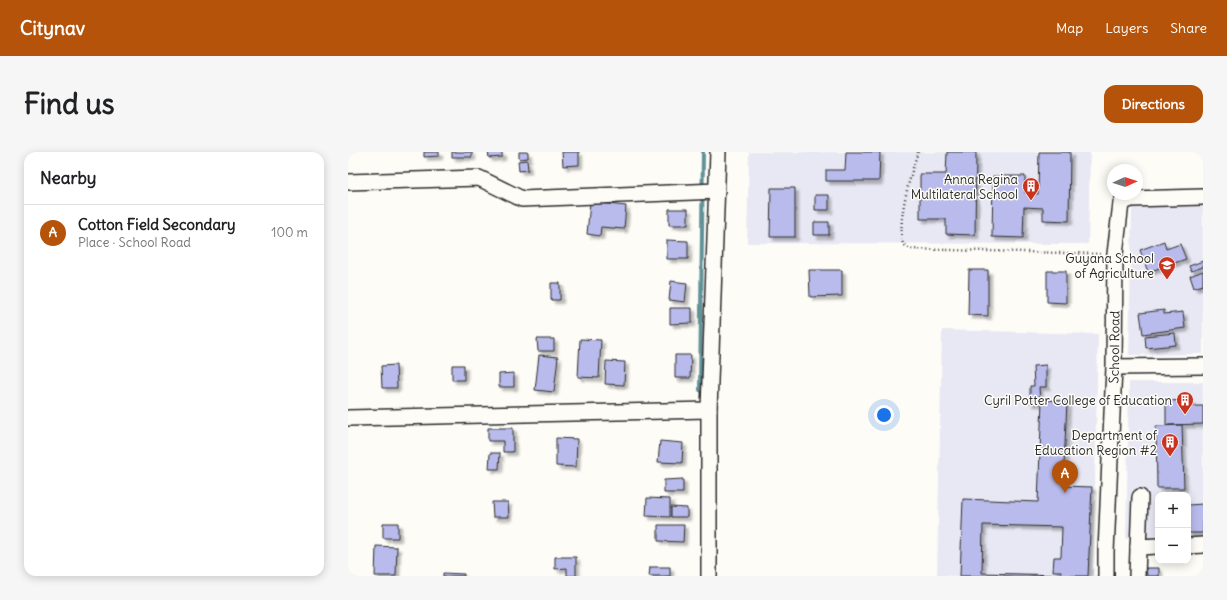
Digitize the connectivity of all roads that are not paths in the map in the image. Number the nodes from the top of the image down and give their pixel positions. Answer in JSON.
{"nodes":[{"id":1,"x":718,"y":152,"type":"edge"},
{"id":2,"x":348,"y":182,"type":"edge"},
{"id":3,"x":708,"y":191,"type":"junction"},
{"id":4,"x":1203,"y":197,"type":"edge"},
{"id":5,"x":1203,"y":366,"type":"edge"},
{"id":6,"x":1114,"y":367,"type":"junction"},
{"id":7,"x":709,"y":410,"type":"junction"},
{"id":8,"x":348,"y":418,"type":"edge"},
{"id":9,"x":1140,"y":497,"type":"dead end"},
{"id":10,"x":1203,"y":545,"type":"edge"},
{"id":11,"x":1155,"y":546,"type":"edge"},
{"id":12,"x":1191,"y":546,"type":"edge"},
{"id":13,"x":1138,"y":547,"type":"junction"},
{"id":14,"x":709,"y":576,"type":"edge"},
{"id":15,"x":1106,"y":576,"type":"edge"},
{"id":16,"x":1137,"y":576,"type":"edge"}],
"edges":[{"from":1,"to":3,"type":"street"},
{"from":2,"to":3,"type":"street"},
{"from":3,"to":7,"type":"street"},
{"from":4,"to":6,"type":"street","name":"School Road"},
{"from":5,"to":6,"type":"street"},
{"from":6,"to":15,"type":"street","name":"School Road"},
{"from":7,"to":8,"type":"street"},
{"from":7,"to":14,"type":"street"},
{"from":9,"to":13,"type":"street"},
{"from":10,"to":12,"type":"street"},
{"from":11,"to":13,"type":"street"},
{"from":13,"to":16,"type":"street"}]}
